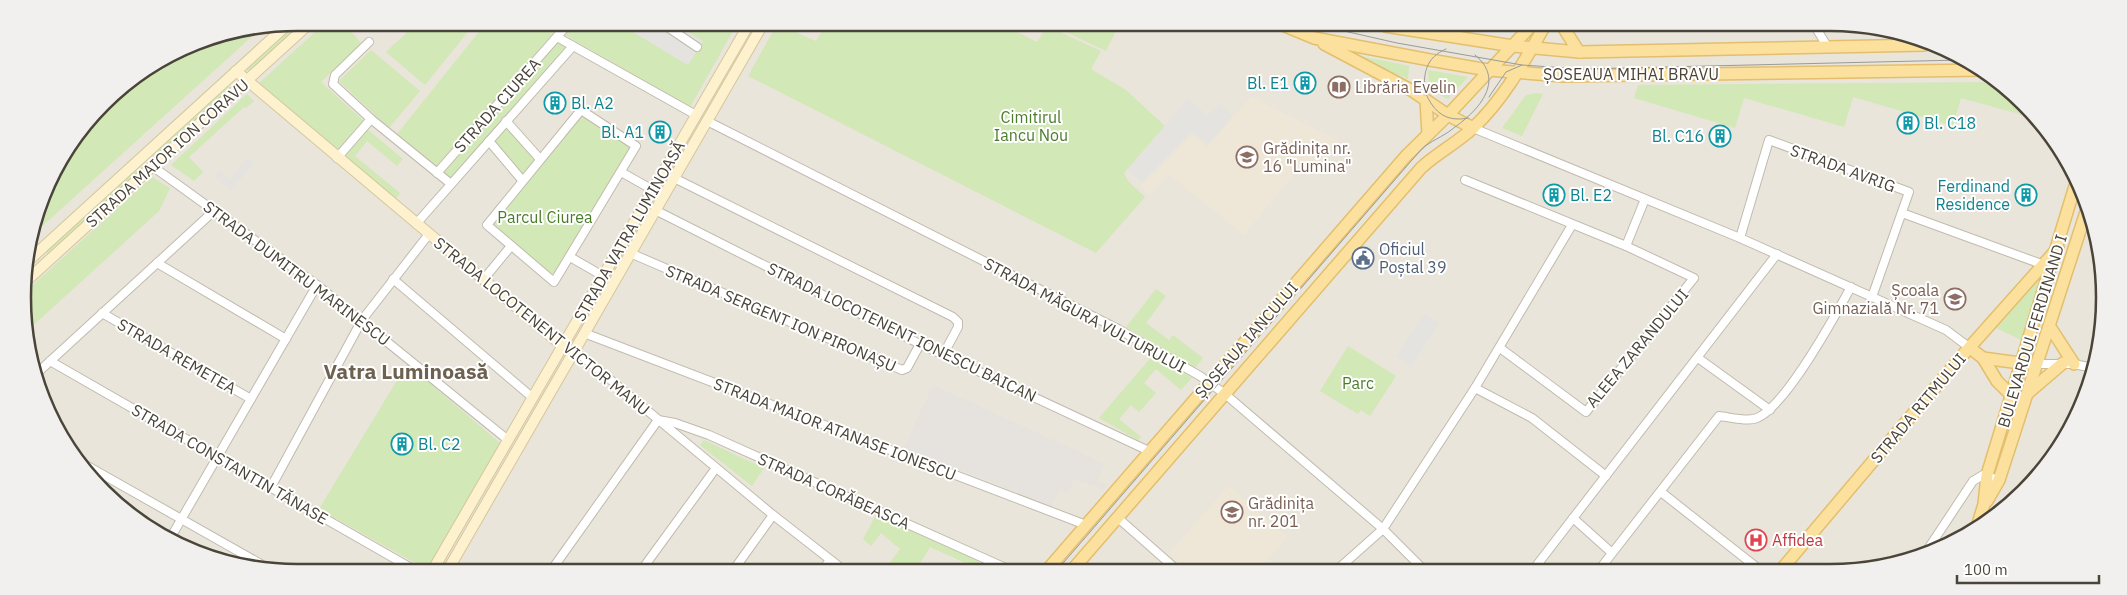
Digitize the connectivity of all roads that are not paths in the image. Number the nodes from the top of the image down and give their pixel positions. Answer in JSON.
{"nodes":[{"id":1,"x":300,"y":31,"type":"edge"},
{"id":2,"x":563,"y":31,"type":"edge"},
{"id":3,"x":673,"y":31,"type":"edge"},
{"id":4,"x":745,"y":31,"type":"edge"},
{"id":5,"x":760,"y":31,"type":"edge"},
{"id":6,"x":1297,"y":31,"type":"edge"},
{"id":7,"x":1412,"y":31,"type":"edge"},
{"id":8,"x":1444,"y":31,"type":"edge"},
{"id":9,"x":1526,"y":31,"type":"edge"},
{"id":10,"x":1542,"y":31,"type":"edge"},
{"id":11,"x":1566,"y":31,"type":"edge"},
{"id":12,"x":1818,"y":31,"type":"edge"},
{"id":13,"x":279,"y":32,"type":"edge"},
{"id":14,"x":1438,"y":36,"type":"junction"},
{"id":15,"x":558,"y":37,"type":"junction"},
{"id":16,"x":1314,"y":38,"type":"junction"},
{"id":17,"x":370,"y":42,"type":"dead end"},
{"id":18,"x":1915,"y":45,"type":"edge"},
{"id":19,"x":573,"y":46,"type":"junction"},
{"id":20,"x":1513,"y":46,"type":"junction"},
{"id":21,"x":1827,"y":46,"type":"junction"},
{"id":22,"x":696,"y":47,"type":"dead end"},
{"id":23,"x":1532,"y":48,"type":"junction"},
{"id":24,"x":1579,"y":52,"type":"junction"},
{"id":25,"x":1488,"y":70,"type":"junction"},
{"id":26,"x":1968,"y":70,"type":"edge"},
{"id":27,"x":236,"y":71,"type":"junction"},
{"id":28,"x":1516,"y":73,"type":"junction"},
{"id":29,"x":245,"y":81,"type":"junction"},
{"id":30,"x":1426,"y":100,"type":"junction"},
{"id":31,"x":696,"y":115,"type":"junction"},
{"id":32,"x":1448,"y":116,"type":"junction"},
{"id":33,"x":371,"y":119,"type":"junction"},
{"id":34,"x":506,"y":121,"type":"junction"},
{"id":35,"x":707,"y":121,"type":"junction"},
{"id":36,"x":1473,"y":128,"type":"junction"},
{"id":37,"x":1428,"y":134,"type":"junction"},
{"id":38,"x":489,"y":141,"type":"junction"},
{"id":39,"x":143,"y":156,"type":"junction"},
{"id":40,"x":337,"y":158,"type":"junction"},
{"id":41,"x":540,"y":159,"type":"junction"},
{"id":42,"x":152,"y":166,"type":"junction"},
{"id":43,"x":621,"y":172,"type":"junction"},
{"id":44,"x":436,"y":173,"type":"junction"},
{"id":45,"x":674,"y":178,"type":"junction"},
{"id":46,"x":522,"y":180,"type":"junction"},
{"id":47,"x":1465,"y":180,"type":"dead end"},
{"id":48,"x":451,"y":184,"type":"junction"},
{"id":49,"x":653,"y":190,"type":"junction"},
{"id":50,"x":2073,"y":192,"type":"edge"},
{"id":51,"x":1645,"y":198,"type":"junction"},
{"id":52,"x":216,"y":210,"type":"junction"},
{"id":53,"x":655,"y":210,"type":"junction"},
{"id":54,"x":1902,"y":213,"type":"junction"},
{"id":55,"x":2084,"y":219,"type":"edge"},
{"id":56,"x":416,"y":224,"type":"junction"},
{"id":57,"x":1572,"y":225,"type":"junction"},
{"id":58,"x":429,"y":234,"type":"junction"},
{"id":59,"x":1740,"y":238,"type":"junction"},
{"id":60,"x":511,"y":246,"type":"junction"},
{"id":61,"x":1626,"y":246,"type":"junction"},
{"id":62,"x":2058,"y":248,"type":"junction"},
{"id":63,"x":40,"y":250,"type":"junction"},
{"id":64,"x":630,"y":253,"type":"junction"},
{"id":65,"x":1777,"y":254,"type":"junction"},
{"id":66,"x":35,"y":255,"type":"edge"},
{"id":67,"x":570,"y":257,"type":"junction"},
{"id":68,"x":49,"y":260,"type":"junction"},
{"id":69,"x":158,"y":263,"type":"junction"},
{"id":70,"x":2044,"y":265,"type":"junction"},
{"id":71,"x":33,"y":275,"type":"edge"},
{"id":72,"x":603,"y":276,"type":"junction"},
{"id":73,"x":393,"y":279,"type":"junction"},
{"id":74,"x":483,"y":280,"type":"junction"},
{"id":75,"x":317,"y":285,"type":"junction"},
{"id":76,"x":1850,"y":287,"type":"junction"},
{"id":77,"x":1872,"y":297,"type":"junction"},
{"id":78,"x":102,"y":313,"type":"junction"},
{"id":79,"x":362,"y":320,"type":"junction"},
{"id":80,"x":2050,"y":327,"type":"junction"},
{"id":81,"x":584,"y":333,"type":"junction"},
{"id":82,"x":286,"y":339,"type":"junction"},
{"id":83,"x":920,"y":344,"type":"junction"},
{"id":84,"x":563,"y":345,"type":"junction"},
{"id":85,"x":1500,"y":348,"type":"junction"},
{"id":86,"x":1970,"y":348,"type":"junction"},
{"id":87,"x":573,"y":352,"type":"junction"},
{"id":88,"x":943,"y":355,"type":"junction"},
{"id":89,"x":1698,"y":358,"type":"junction"},
{"id":90,"x":1983,"y":358,"type":"junction"},
{"id":91,"x":50,"y":360,"type":"junction"},
{"id":92,"x":2021,"y":363,"type":"junction"},
{"id":93,"x":2037,"y":364,"type":"junction"},
{"id":94,"x":2068,"y":364,"type":"junction"},
{"id":95,"x":2087,"y":367,"type":"edge"},
{"id":96,"x":41,"y":369,"type":"edge"},
{"id":97,"x":1209,"y":382,"type":"junction"},
{"id":98,"x":1475,"y":388,"type":"junction"},
{"id":99,"x":1225,"y":394,"type":"junction"},
{"id":100,"x":2027,"y":394,"type":"junction"},
{"id":101,"x":2011,"y":396,"type":"junction"},
{"id":102,"x":533,"y":398,"type":"junction"},
{"id":103,"x":251,"y":399,"type":"junction"},
{"id":104,"x":1770,"y":410,"type":"junction"},
{"id":105,"x":658,"y":420,"type":"junction"},
{"id":106,"x":508,"y":440,"type":"junction"},
{"id":107,"x":1149,"y":451,"type":"junction"},
{"id":108,"x":218,"y":457,"type":"junction"},
{"id":109,"x":716,"y":468,"type":"junction"},
{"id":110,"x":94,"y":470,"type":"edge"},
{"id":111,"x":1987,"y":475,"type":"junction"},
{"id":112,"x":1606,"y":476,"type":"junction"},
{"id":113,"x":1999,"y":480,"type":"junction"},
{"id":114,"x":271,"y":487,"type":"junction"},
{"id":115,"x":1660,"y":492,"type":"junction"},
{"id":116,"x":1984,"y":504,"type":"junction"},
{"id":117,"x":773,"y":515,"type":"junction"},
{"id":118,"x":1980,"y":517,"type":"edge"},
{"id":119,"x":1118,"y":518,"type":"junction"},
{"id":120,"x":1573,"y":518,"type":"junction"},
{"id":121,"x":181,"y":519,"type":"junction"},
{"id":122,"x":1086,"y":524,"type":"junction"},
{"id":123,"x":1383,"y":529,"type":"junction"},
{"id":124,"x":173,"y":533,"type":"edge"},
{"id":125,"x":1934,"y":542,"type":"edge"},
{"id":126,"x":1612,"y":553,"type":"junction"},
{"id":127,"x":253,"y":560,"type":"edge"},
{"id":128,"x":830,"y":560,"type":"junction"},
{"id":129,"x":404,"y":564,"type":"edge"},
{"id":130,"x":436,"y":564,"type":"edge"},
{"id":131,"x":451,"y":564,"type":"edge"},
{"id":132,"x":556,"y":564,"type":"edge"},
{"id":133,"x":646,"y":564,"type":"edge"},
{"id":134,"x":738,"y":564,"type":"edge"},
{"id":135,"x":827,"y":564,"type":"edge"},
{"id":136,"x":836,"y":564,"type":"edge"},
{"id":137,"x":997,"y":564,"type":"edge"},
{"id":138,"x":1052,"y":564,"type":"edge"},
{"id":139,"x":1077,"y":564,"type":"edge"},
{"id":140,"x":1170,"y":564,"type":"edge"},
{"id":141,"x":1344,"y":564,"type":"edge"},
{"id":142,"x":1418,"y":564,"type":"edge"},
{"id":143,"x":1538,"y":564,"type":"edge"},
{"id":144,"x":1604,"y":564,"type":"edge"},
{"id":145,"x":1752,"y":564,"type":"edge"},
{"id":146,"x":1786,"y":564,"type":"edge"}],
"edges":[{"from":1,"to":29,"type":"street","name":"STRADA MAIOR ION CORAVU"},
{"from":2,"to":15,"type":"street","name":"STRADA CIUREA"},
{"from":3,"to":22,"type":"street"},
{"from":4,"to":31,"type":"street","name":"STRADA VATRA LUMINOASĂ"},
{"from":5,"to":35,"type":"street","name":"STRADA VATRA LUMINOASĂ"},
{"from":6,"to":16,"type":"main road","name":"ȘOSEAUA MIHAI BRAVU"},
{"from":7,"to":14,"type":"main road","name":"ȘOSEAUA MIHAI BRAVU"},
{"from":8,"to":14,"type":"street"},
{"from":9,"to":20,"type":"main road","name":"ȘOSEAUA IANCULUI"},
{"from":10,"to":23,"type":"main road","name":"ȘOSEAUA IANCULUI"},
{"from":11,"to":24,"type":"main road"},
{"from":12,"to":21,"type":"street"},
{"from":13,"to":27,"type":"street","name":"STRADA MAIOR ION CORAVU"},
{"from":14,"to":20,"type":"main road","name":"ȘOSEAUA MIHAI BRAVU"},
{"from":15,"to":19,"type":"street"},
{"from":15,"to":44,"type":"street","name":"STRADA CIUREA"},
{"from":16,"to":25,"type":"main road","name":"ȘOSEAUA MIHAI BRAVU"},
{"from":16,"to":30,"type":"main road"},
{"from":17,"to":33,"type":"street"},
{"from":18,"to":21,"type":"main road","name":"ȘOSEAUA MIHAI BRAVU"},
{"from":19,"to":31,"type":"street"},
{"from":19,"to":34,"type":"street","name":"STRADA CIUREA"},
{"from":20,"to":23,"type":"main road","name":"ȘOSEAUA MIHAI BRAVU"},
{"from":20,"to":25,"type":"main road","name":"ȘOSEAUA IANCULUI"},
{"from":21,"to":24,"type":"main road","name":"ȘOSEAUA MIHAI BRAVU"},
{"from":23,"to":24,"type":"main road","name":"ȘOSEAUA MIHAI BRAVU"},
{"from":23,"to":28,"type":"main road","name":"ȘOSEAUA IANCULUI"},
{"from":25,"to":28,"type":"main road","name":"ȘOSEAUA MIHAI BRAVU"},
{"from":25,"to":32,"type":"main road","name":"ȘOSEAUA IANCULUI"},
{"from":26,"to":28,"type":"main road","name":"ȘOSEAUA MIHAI BRAVU"},
{"from":27,"to":29,"type":"street","name":"STRADA LOCOTENENT VICTOR MANU"},
{"from":27,"to":39,"type":"street","name":"STRADA MAIOR ION CORAVU"},
{"from":28,"to":36,"type":"main road","name":"ȘOSEAUA IANCULUI"},
{"from":29,"to":40,"type":"street","name":"STRADA LOCOTENENT VICTOR MANU"},
{"from":29,"to":42,"type":"street","name":"STRADA MAIOR ION CORAVU"},
{"from":30,"to":32,"type":"main road"},
{"from":30,"to":37,"type":"main road"},
{"from":31,"to":35,"type":"street"},
{"from":31,"to":49,"type":"street","name":"STRADA VATRA LUMINOASĂ"},
{"from":32,"to":36,"type":"main road"},
{"from":32,"to":37,"type":"main road","name":"ȘOSEAUA IANCULUI"},
{"from":33,"to":40,"type":"street"},
{"from":33,"to":44,"type":"street"},
{"from":34,"to":38,"type":"street","name":"STRADA CIUREA"},
{"from":34,"to":41,"type":"street","name":"STRADA CIUREA"},
{"from":35,"to":45,"type":"street","name":"STRADA VATRA LUMINOASĂ"},
{"from":35,"to":97,"type":"street","name":"STRADA MĂGURA VULTURULUI"},
{"from":36,"to":51,"type":"street"},
{"from":36,"to":99,"type":"main road","name":"ȘOSEAUA IANCULUI"},
{"from":37,"to":97,"type":"main road","name":"ȘOSEAUA IANCULUI"},
{"from":38,"to":46,"type":"street","name":"STRADA CIUREA"},
{"from":38,"to":48,"type":"street","name":"STRADA CIUREA"},
{"from":39,"to":42,"type":"street"},
{"from":39,"to":63,"type":"street","name":"STRADA MAIOR ION CORAVU"},
{"from":40,"to":56,"type":"street","name":"STRADA LOCOTENENT VICTOR MANU"},
{"from":41,"to":43,"type":"street"},
{"from":41,"to":46,"type":"street"},
{"from":42,"to":52,"type":"street","name":"STRADA DUMITRU MARINESCU"},
{"from":42,"to":68,"type":"street","name":"STRADA MAIOR ION CORAVU"},
{"from":43,"to":49,"type":"street"},
{"from":43,"to":67,"type":"street"},
{"from":44,"to":48,"type":"street"},
{"from":45,"to":53,"type":"street","name":"STRADA VATRA LUMINOASĂ"},
{"from":45,"to":88,"type":"street"},
{"from":46,"to":60,"type":"street"},
{"from":47,"to":57,"type":"street","name":"ALEEA ZARANDULUI"},
{"from":48,"to":56,"type":"street","name":"STRADA CIUREA"},
{"from":49,"to":72,"type":"street","name":"STRADA VATRA LUMINOASĂ"},
{"from":50,"to":62,"type":"main road","name":"BULEVARDUL FERDINAND I"},
{"from":51,"to":59,"type":"street"},
{"from":51,"to":61,"type":"street"},
{"from":52,"to":69,"type":"street"},
{"from":52,"to":75,"type":"street","name":"STRADA DUMITRU MARINESCU"},
{"from":53,"to":64,"type":"street","name":"STRADA VATRA LUMINOASĂ"},
{"from":53,"to":83,"type":"street","name":"STRADA LOCOTENENT IONESCU BAICAN"},
{"from":54,"to":59,"type":"street","name":"STRADA AVRIG"},
{"from":54,"to":70,"type":"street","name":"BULEVARDUL FERDINAND I"},
{"from":54,"to":77,"type":"street","name":"STRADA AVRIG"},
{"from":55,"to":80,"type":"main road","name":"BULEVARDUL FERDINAND I"},
{"from":56,"to":58,"type":"street","name":"STRADA LOCOTENENT VICTOR MANU"},
{"from":57,"to":61,"type":"street","name":"ALEEA ZARANDULUI"},
{"from":57,"to":85,"type":"street"},
{"from":58,"to":73,"type":"street"},
{"from":58,"to":74,"type":"street","name":"STRADA LOCOTENENT VICTOR MANU"},
{"from":59,"to":65,"type":"street"},
{"from":60,"to":67,"type":"street"},
{"from":60,"to":74,"type":"street"},
{"from":61,"to":85,"type":"street","name":"ALEEA ZARANDULUI"},
{"from":62,"to":70,"type":"main road","name":"STRADA RITMULUI"},
{"from":62,"to":92,"type":"main road","name":"BULEVARDUL FERDINAND I"},
{"from":63,"to":66,"type":"street","name":"STRADA MAIOR ION CORAVU"},
{"from":63,"to":68,"type":"street"},
{"from":64,"to":81,"type":"street","name":"STRADA VATRA LUMINOASĂ"},
{"from":64,"to":83,"type":"street","name":"STRADA SERGENT ION PIRONAȘU"},
{"from":65,"to":76,"type":"street"},
{"from":65,"to":89,"type":"street"},
{"from":67,"to":72,"type":"street"},
{"from":68,"to":71,"type":"street","name":"STRADA MAIOR ION CORAVU"},
{"from":69,"to":78,"type":"street"},
{"from":69,"to":82,"type":"street"},
{"from":70,"to":86,"type":"main road","name":"STRADA RITMULUI"},
{"from":72,"to":84,"type":"street","name":"STRADA VATRA LUMINOASĂ"},
{"from":73,"to":79,"type":"street"},
{"from":73,"to":102,"type":"street"},
{"from":74,"to":84,"type":"street","name":"STRADA LOCOTENENT VICTOR MANU"},
{"from":75,"to":79,"type":"street","name":"STRADA DUMITRU MARINESCU"},
{"from":75,"to":82,"type":"street"},
{"from":76,"to":77,"type":"street"},
{"from":76,"to":104,"type":"street"},
{"from":77,"to":86,"type":"street"},
{"from":78,"to":91,"type":"street"},
{"from":78,"to":103,"type":"street","name":"STRADA REMETEA"},
{"from":79,"to":106,"type":"street","name":"STRADA DUMITRU MARINESCU"},
{"from":79,"to":114,"type":"street"},
{"from":80,"to":93,"type":"main road","name":"BULEVARDUL FERDINAND I"},
{"from":80,"to":94,"type":"main road"},
{"from":81,"to":87,"type":"street","name":"STRADA VATRA LUMINOASĂ"},
{"from":81,"to":122,"type":"street","name":"STRADA MAIOR ATANASE IONESCU"},
{"from":82,"to":103,"type":"street"},
{"from":83,"to":88,"type":"street","name":"STRADA LOCOTENENT IONESCU BAICAN"},
{"from":84,"to":87,"type":"street","name":"STRADA LOCOTENENT VICTOR MANU"},
{"from":84,"to":102,"type":"street","name":"STRADA VATRA LUMINOASĂ"},
{"from":85,"to":98,"type":"street"},
{"from":86,"to":90,"type":"main road"},
{"from":86,"to":146,"type":"main road","name":"STRADA RITMULUI"},
{"from":87,"to":105,"type":"street","name":"STRADA LOCOTENENT VICTOR MANU"},
{"from":87,"to":131,"type":"street","name":"STRADA VATRA LUMINOASĂ"},
{"from":88,"to":107,"type":"street","name":"STRADA LOCOTENENT IONESCU BAICAN"},
{"from":89,"to":104,"type":"street"},
{"from":89,"to":112,"type":"street"},
{"from":90,"to":92,"type":"main road"},
{"from":90,"to":101,"type":"main road"},
{"from":91,"to":96,"type":"street"},
{"from":91,"to":108,"type":"street","name":"STRADA CONSTANTIN TĂNASE"},
{"from":92,"to":93,"type":"main road"},
{"from":92,"to":101,"type":"main road","name":"BULEVARDUL FERDINAND I"},
{"from":93,"to":94,"type":"street"},
{"from":93,"to":100,"type":"main road","name":"BULEVARDUL FERDINAND I"},
{"from":94,"to":95,"type":"street"},
{"from":94,"to":100,"type":"main road"},
{"from":97,"to":99,"type":"street","name":"STRADA MĂGURA VULTURULUI"},
{"from":97,"to":107,"type":"main road","name":"ȘOSEAUA IANCULUI"},
{"from":98,"to":112,"type":"street"},
{"from":98,"to":123,"type":"street"},
{"from":99,"to":119,"type":"main road","name":"ȘOSEAUA IANCULUI"},
{"from":99,"to":123,"type":"street","name":"STRADA MĂGURA VULTURULUI"},
{"from":100,"to":113,"type":"main road","name":"BULEVARDUL FERDINAND I"},
{"from":101,"to":111,"type":"main road","name":"BULEVARDUL FERDINAND I"},
{"from":102,"to":106,"type":"street","name":"STRADA VATRA LUMINOASĂ"},
{"from":103,"to":108,"type":"street"},
{"from":104,"to":115,"type":"street"},
{"from":105,"to":109,"type":"street","name":"STRADA LOCOTENENT VICTOR MANU"},
{"from":105,"to":132,"type":"street"},
{"from":105,"to":137,"type":"street","name":"STRADA CORĂBEASCA"},
{"from":106,"to":130,"type":"street","name":"STRADA VATRA LUMINOASĂ"},
{"from":107,"to":122,"type":"main road","name":"ȘOSEAUA IANCULUI"},
{"from":108,"to":114,"type":"street","name":"STRADA CONSTANTIN TĂNASE"},
{"from":108,"to":121,"type":"street"},
{"from":109,"to":117,"type":"street","name":"STRADA LOCOTENENT VICTOR MANU"},
{"from":109,"to":133,"type":"street"},
{"from":110,"to":121,"type":"street"},
{"from":111,"to":113,"type":"street"},
{"from":111,"to":116,"type":"main road","name":"BULEVARDUL FERDINAND I"},
{"from":111,"to":125,"type":"street"},
{"from":112,"to":120,"type":"street"},
{"from":113,"to":116,"type":"main road","name":"BULEVARDUL FERDINAND I"},
{"from":114,"to":129,"type":"street","name":"STRADA CONSTANTIN TĂNASE"},
{"from":115,"to":126,"type":"street"},
{"from":115,"to":145,"type":"street"},
{"from":116,"to":118,"type":"main road","name":"BULEVARDUL FERDINAND I"},
{"from":117,"to":128,"type":"street","name":"STRADA LOCOTENENT VICTOR MANU"},
{"from":117,"to":134,"type":"street"},
{"from":119,"to":139,"type":"main road","name":"ȘOSEAUA IANCULUI"},
{"from":119,"to":140,"type":"street"},
{"from":120,"to":126,"type":"street"},
{"from":120,"to":143,"type":"street"},
{"from":121,"to":124,"type":"street"},
{"from":121,"to":127,"type":"street"},
{"from":122,"to":138,"type":"main road","name":"ȘOSEAUA IANCULUI"},
{"from":123,"to":141,"type":"street"},
{"from":123,"to":142,"type":"street","name":"STRADA MĂGURA VULTURULUI"},
{"from":126,"to":144,"type":"street"},
{"from":128,"to":135,"type":"street"},
{"from":128,"to":136,"type":"street","name":"STRADA LOCOTENENT VICTOR MANU"}]}
